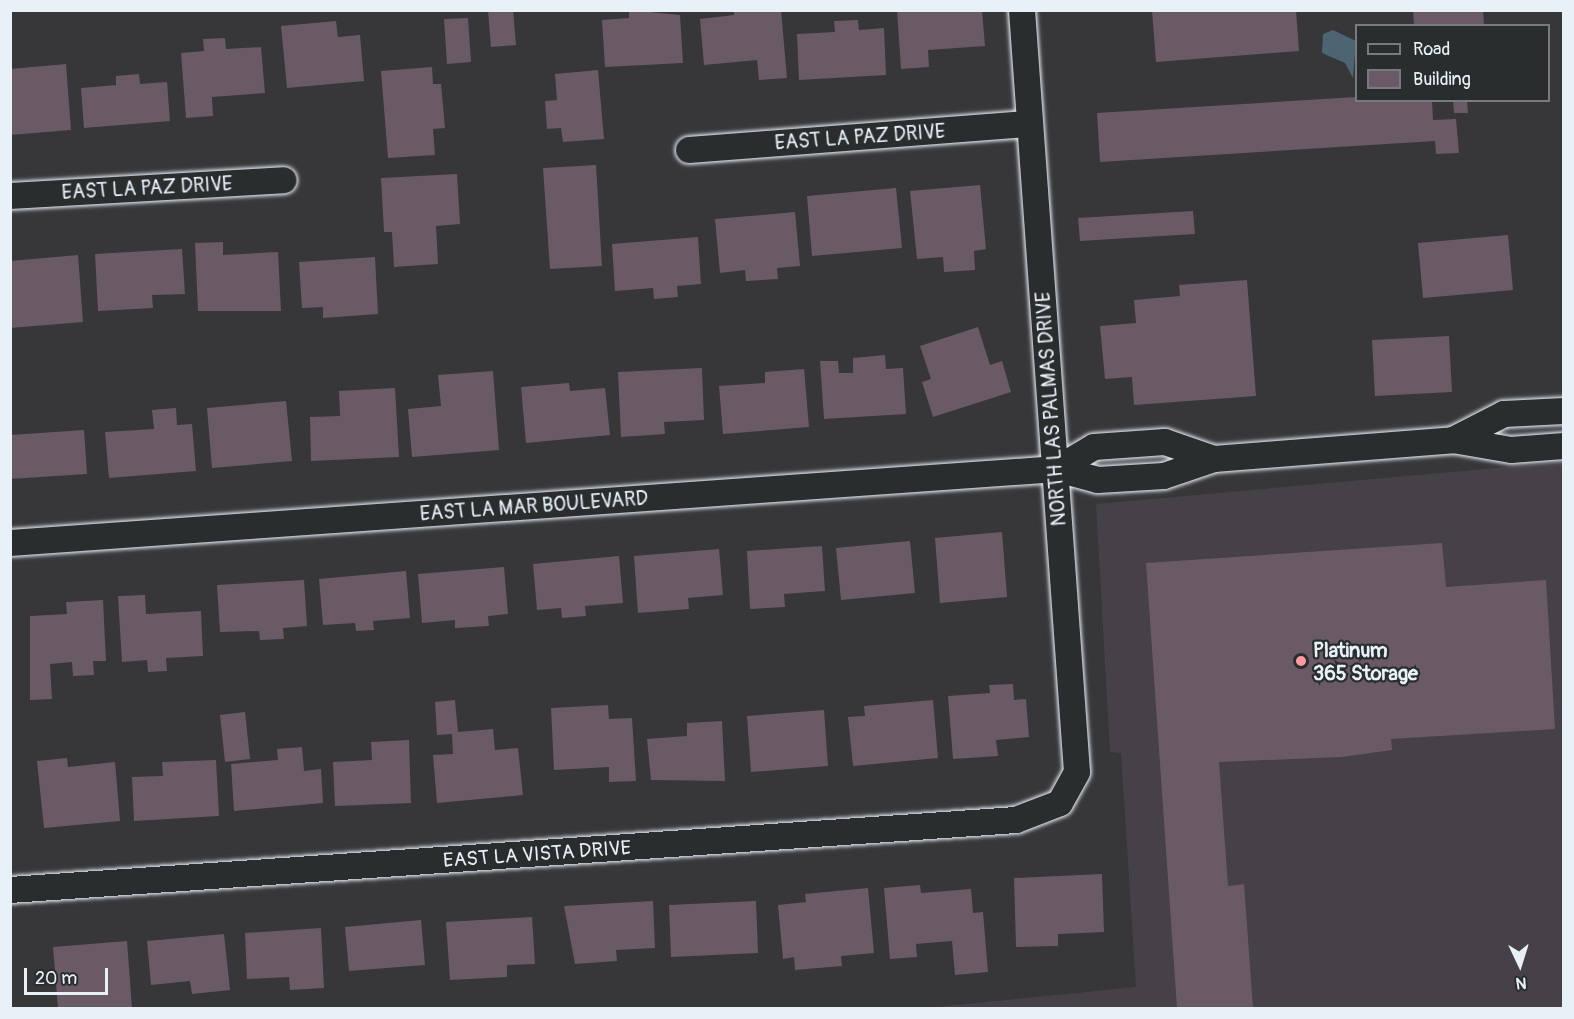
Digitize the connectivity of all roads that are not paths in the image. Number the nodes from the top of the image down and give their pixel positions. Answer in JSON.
{"nodes":[{"id":1,"x":1022,"y":10,"type":"edge"},
{"id":2,"x":1030,"y":124,"type":"junction"},
{"id":3,"x":689,"y":150,"type":"dead end"},
{"id":4,"x":284,"y":180,"type":"dead end"},
{"id":5,"x":10,"y":196,"type":"edge"},
{"id":6,"x":1563,"y":411,"type":"edge"},
{"id":7,"x":1452,"y":440,"type":"junction"},
{"id":8,"x":1563,"y":446,"type":"edge"},
{"id":9,"x":1057,"y":469,"type":"junction"},
{"id":10,"x":10,"y":543,"type":"edge"},
{"id":11,"x":1060,"y":803,"type":"joint"},
{"id":12,"x":10,"y":890,"type":"edge"}],
"edges":[{"from":1,"to":2,"type":"street","name":"NORTH LAS PALMAS DRIVE"},
{"from":2,"to":3,"type":"street","name":"EAST LA PAZ DRIVE"},
{"from":2,"to":9,"type":"street","name":"NORTH LAS PALMAS DRIVE"},
{"from":4,"to":5,"type":"street","name":"EAST LA PAZ DRIVE"},
{"from":6,"to":7,"type":"street","name":"EAST LA MAR BOULEVARD"},
{"from":7,"to":8,"type":"street","name":"EAST LA MAR BOULEVARD"},
{"from":7,"to":9,"type":"street","name":"EAST LA MAR BOULEVARD"},
{"from":9,"to":10,"type":"street","name":"EAST LA MAR BOULEVARD"},
{"from":9,"to":11,"type":"street","name":"NORTH LAS PALMAS DRIVE"},
{"from":11,"to":12,"type":"street","name":"EAST LA VISTA DRIVE"}]}
